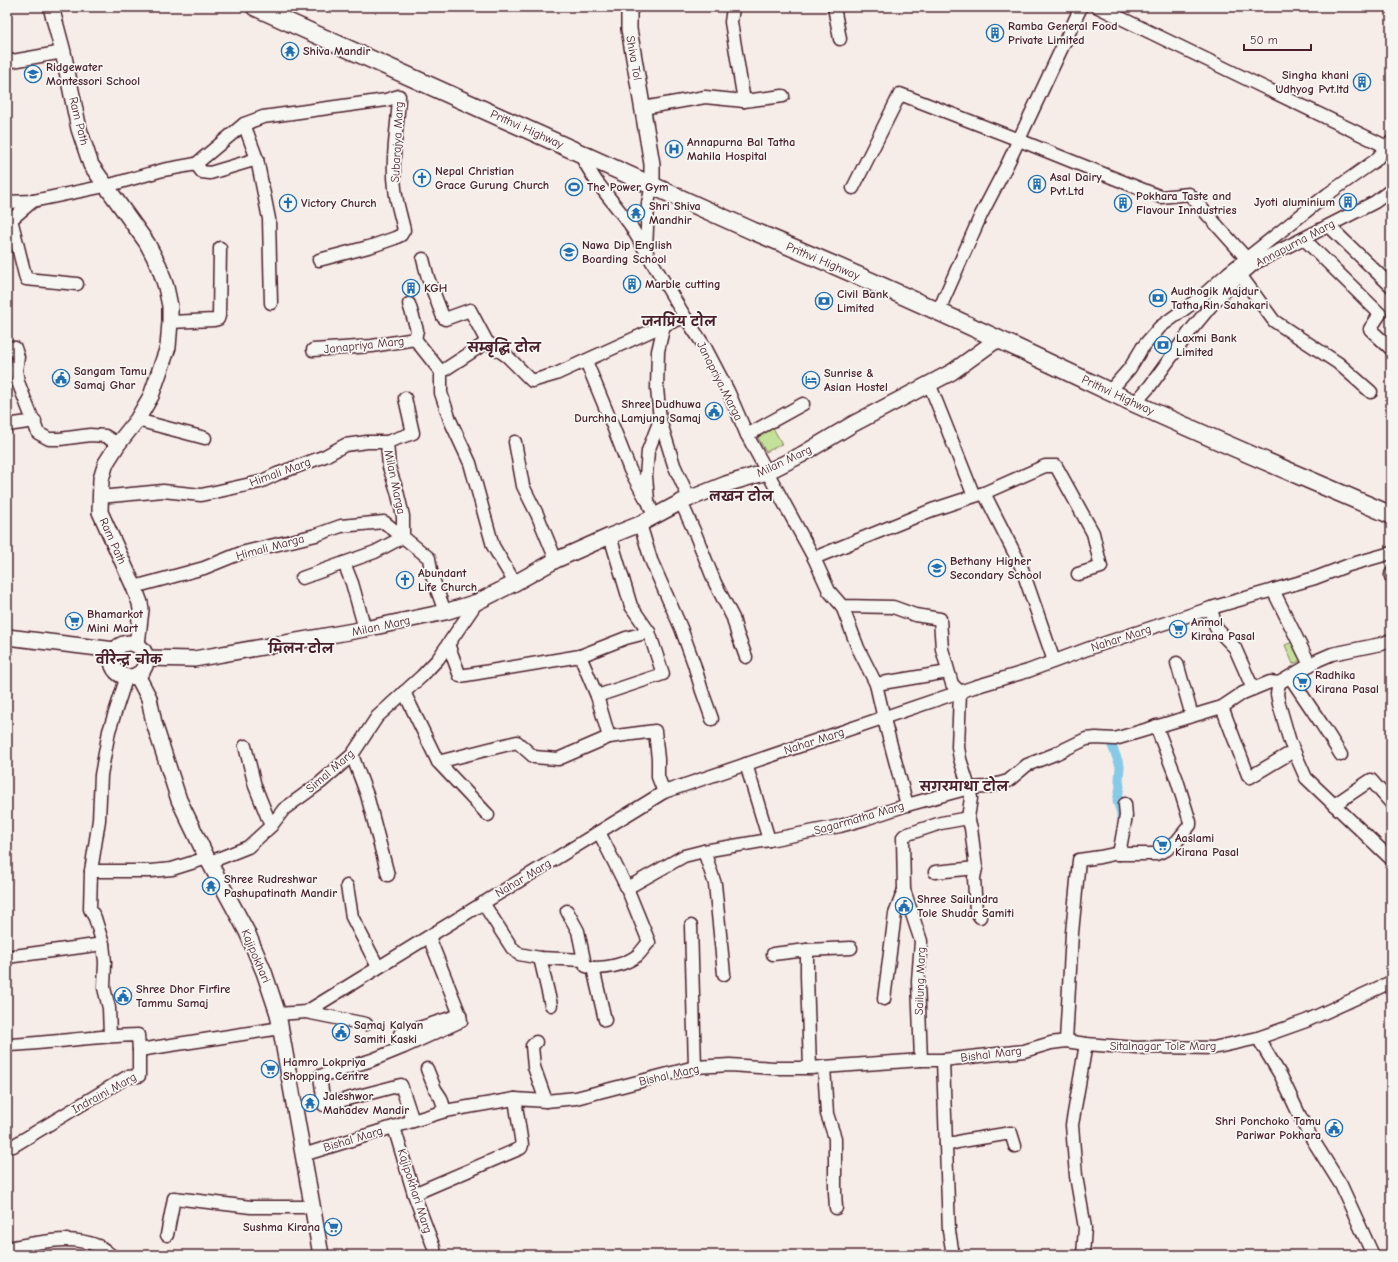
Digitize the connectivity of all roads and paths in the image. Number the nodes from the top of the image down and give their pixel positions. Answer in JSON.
{"nodes":[{"id":1,"x":51,"y":7,"type":"edge"},
{"id":2,"x":631,"y":7,"type":"edge"},
{"id":3,"x":834,"y":7,"type":"edge"},
{"id":4,"x":1081,"y":7,"type":"edge"},
{"id":5,"x":1098,"y":7,"type":"edge"},
{"id":6,"x":733,"y":8,"type":"dead end"},
{"id":7,"x":268,"y":9,"type":"edge"},
{"id":8,"x":840,"y":39,"type":"dead end"},
{"id":9,"x":63,"y":52,"type":"junction"},
{"id":10,"x":7,"y":62,"type":"edge"},
{"id":11,"x":783,"y":96,"type":"dead end"},
{"id":12,"x":744,"y":101,"type":"junction"},
{"id":13,"x":643,"y":108,"type":"junction"},
{"id":14,"x":244,"y":124,"type":"junction"},
{"id":15,"x":1019,"y":140,"type":"junction"},
{"id":16,"x":1389,"y":144,"type":"edge"},
{"id":17,"x":579,"y":152,"type":"junction"},
{"id":18,"x":257,"y":159,"type":"junction"},
{"id":19,"x":196,"y":164,"type":"junction"},
{"id":20,"x":105,"y":186,"type":"junction"},
{"id":21,"x":652,"y":186,"type":"junction"},
{"id":22,"x":853,"y":188,"type":"dead end"},
{"id":23,"x":1388,"y":196,"type":"edge"},
{"id":24,"x":33,"y":201,"type":"junction"},
{"id":25,"x":7,"y":202,"type":"edge"},
{"id":26,"x":9,"y":221,"type":"edge"},
{"id":27,"x":1329,"y":226,"type":"junction"},
{"id":28,"x":1304,"y":239,"type":"junction"},
{"id":29,"x":220,"y":248,"type":"dead end"},
{"id":30,"x":646,"y":251,"type":"junction"},
{"id":31,"x":1247,"y":258,"type":"junction"},
{"id":32,"x":423,"y":259,"type":"dead end"},
{"id":33,"x":319,"y":260,"type":"dead end"},
{"id":34,"x":1241,"y":276,"type":"junction"},
{"id":35,"x":77,"y":284,"type":"dead end"},
{"id":36,"x":1391,"y":286,"type":"edge"},
{"id":37,"x":270,"y":303,"type":"dead end"},
{"id":38,"x":409,"y":304,"type":"dead end"},
{"id":39,"x":938,"y":312,"type":"junction"},
{"id":40,"x":684,"y":317,"type":"junction"},
{"id":41,"x":170,"y":322,"type":"junction"},
{"id":42,"x":664,"y":325,"type":"junction"},
{"id":43,"x":414,"y":339,"type":"junction"},
{"id":44,"x":998,"y":339,"type":"junction"},
{"id":45,"x":487,"y":342,"type":"junction"},
{"id":46,"x":7,"y":346,"type":"edge"},
{"id":47,"x":1391,"y":349,"type":"edge"},
{"id":48,"x":313,"y":350,"type":"dead end"},
{"id":49,"x":586,"y":361,"type":"junction"},
{"id":50,"x":441,"y":372,"type":"junction"},
{"id":51,"x":929,"y":383,"type":"junction"},
{"id":52,"x":1109,"y":392,"type":"junction"},
{"id":53,"x":1371,"y":392,"type":"dead end"},
{"id":54,"x":405,"y":398,"type":"dead end"},
{"id":55,"x":1135,"y":403,"type":"junction"},
{"id":56,"x":803,"y":404,"type":"dead end"},
{"id":57,"x":137,"y":420,"type":"junction"},
{"id":58,"x":660,"y":420,"type":"junction"},
{"id":59,"x":35,"y":421,"type":"junction"},
{"id":60,"x":7,"y":425,"type":"edge"},
{"id":61,"x":747,"y":435,"type":"junction"},
{"id":62,"x":205,"y":438,"type":"dead end"},
{"id":63,"x":387,"y":442,"type":"junction"},
{"id":64,"x":514,"y":442,"type":"dead end"},
{"id":65,"x":118,"y":444,"type":"junction"},
{"id":66,"x":767,"y":472,"type":"junction"},
{"id":67,"x":979,"y":494,"type":"junction"},
{"id":68,"x":100,"y":497,"type":"junction"},
{"id":69,"x":685,"y":500,"type":"junction"},
{"id":70,"x":648,"y":501,"type":"junction"},
{"id":71,"x":1391,"y":515,"type":"edge"},
{"id":72,"x":654,"y":517,"type":"junction"},
{"id":73,"x":640,"y":524,"type":"junction"},
{"id":74,"x":610,"y":536,"type":"junction"},
{"id":75,"x":403,"y":537,"type":"junction"},
{"id":76,"x":1391,"y":553,"type":"edge"},
{"id":77,"x":814,"y":558,"type":"junction"},
{"id":78,"x":556,"y":560,"type":"junction"},
{"id":79,"x":344,"y":563,"type":"junction"},
{"id":80,"x":1078,"y":574,"type":"dead end"},
{"id":81,"x":302,"y":578,"type":"dead end"},
{"id":82,"x":515,"y":583,"type":"junction"},
{"id":83,"x":134,"y":587,"type":"junction"},
{"id":84,"x":1273,"y":590,"type":"junction"},
{"id":85,"x":477,"y":602,"type":"junction"},
{"id":86,"x":842,"y":606,"type":"junction"},
{"id":87,"x":1211,"y":608,"type":"junction"},
{"id":88,"x":445,"y":612,"type":"junction"},
{"id":89,"x":365,"y":629,"type":"junction"},
{"id":90,"x":649,"y":632,"type":"junction"},
{"id":91,"x":7,"y":637,"type":"edge"},
{"id":92,"x":1391,"y":640,"type":"edge"},
{"id":93,"x":137,"y":644,"type":"junction"},
{"id":94,"x":448,"y":644,"type":"junction"},
{"id":95,"x":115,"y":650,"type":"junction"},
{"id":96,"x":580,"y":656,"type":"junction"},
{"id":97,"x":746,"y":657,"type":"dead end"},
{"id":98,"x":146,"y":658,"type":"junction"},
{"id":99,"x":1054,"y":661,"type":"junction"},
{"id":100,"x":1177,"y":663,"type":"dead end"},
{"id":101,"x":1310,"y":665,"type":"junction"},
{"id":102,"x":948,"y":672,"type":"junction"},
{"id":103,"x":130,"y":675,"type":"junction"},
{"id":104,"x":1290,"y":677,"type":"junction"},
{"id":105,"x":1279,"y":683,"type":"junction"},
{"id":106,"x":876,"y":684,"type":"junction"},
{"id":107,"x":1252,"y":689,"type":"junction"},
{"id":108,"x":404,"y":692,"type":"junction"},
{"id":109,"x":960,"y":694,"type":"junction"},
{"id":110,"x":597,"y":696,"type":"junction"},
{"id":111,"x":1222,"y":707,"type":"junction"},
{"id":112,"x":1192,"y":716,"type":"junction"},
{"id":113,"x":712,"y":719,"type":"dead end"},
{"id":114,"x":884,"y":720,"type":"junction"},
{"id":115,"x":1156,"y":726,"type":"junction"},
{"id":116,"x":609,"y":737,"type":"junction"},
{"id":117,"x":245,"y":746,"type":"dead end"},
{"id":118,"x":352,"y":755,"type":"junction"},
{"id":119,"x":1287,"y":755,"type":"dead end"},
{"id":120,"x":1341,"y":755,"type":"dead end"},
{"id":121,"x":438,"y":762,"type":"junction"},
{"id":122,"x":746,"y":764,"type":"junction"},
{"id":123,"x":969,"y":788,"type":"junction"},
{"id":124,"x":664,"y":792,"type":"junction"},
{"id":125,"x":1391,"y":803,"type":"edge"},
{"id":126,"x":907,"y":804,"type":"junction"},
{"id":127,"x":1125,"y":804,"type":"dead end"},
{"id":128,"x":1334,"y":805,"type":"junction"},
{"id":129,"x":488,"y":815,"type":"dead end"},
{"id":130,"x":968,"y":818,"type":"junction"},
{"id":131,"x":271,"y":826,"type":"junction"},
{"id":132,"x":599,"y":832,"type":"junction"},
{"id":133,"x":769,"y":840,"type":"junction"},
{"id":134,"x":704,"y":851,"type":"junction"},
{"id":135,"x":1119,"y":854,"type":"junction"},
{"id":136,"x":1391,"y":859,"type":"edge"},
{"id":137,"x":208,"y":860,"type":"junction"},
{"id":138,"x":976,"y":868,"type":"junction"},
{"id":139,"x":91,"y":871,"type":"junction"},
{"id":140,"x":935,"y":872,"type":"dead end"},
{"id":141,"x":388,"y":875,"type":"dead end"},
{"id":142,"x":347,"y":886,"type":"dead end"},
{"id":143,"x":627,"y":888,"type":"junction"},
{"id":144,"x":904,"y":890,"type":"junction"},
{"id":145,"x":483,"y":903,"type":"junction"},
{"id":146,"x":567,"y":910,"type":"dead end"},
{"id":147,"x":980,"y":917,"type":"dead end"},
{"id":148,"x":691,"y":926,"type":"dead end"},
{"id":149,"x":429,"y":936,"type":"junction"},
{"id":150,"x":103,"y":944,"type":"junction"},
{"id":151,"x":852,"y":948,"type":"dead end"},
{"id":152,"x":807,"y":950,"type":"junction"},
{"id":153,"x":773,"y":954,"type":"dead end"},
{"id":154,"x":7,"y":957,"type":"edge"},
{"id":155,"x":540,"y":958,"type":"junction"},
{"id":156,"x":588,"y":964,"type":"junction"},
{"id":157,"x":378,"y":967,"type":"junction"},
{"id":158,"x":724,"y":974,"type":"dead end"},
{"id":159,"x":1391,"y":982,"type":"edge"},
{"id":160,"x":884,"y":999,"type":"dead end"},
{"id":161,"x":551,"y":1005,"type":"dead end"},
{"id":162,"x":306,"y":1012,"type":"junction"},
{"id":163,"x":460,"y":1015,"type":"junction"},
{"id":164,"x":605,"y":1020,"type":"dead end"},
{"id":165,"x":280,"y":1021,"type":"junction"},
{"id":166,"x":366,"y":1024,"type":"dead end"},
{"id":167,"x":400,"y":1034,"type":"dead end"},
{"id":168,"x":110,"y":1035,"type":"junction"},
{"id":169,"x":1258,"y":1038,"type":"junction"},
{"id":170,"x":1066,"y":1041,"type":"junction"},
{"id":171,"x":536,"y":1042,"type":"dead end"},
{"id":172,"x":1086,"y":1044,"type":"junction"},
{"id":173,"x":7,"y":1045,"type":"edge"},
{"id":174,"x":140,"y":1050,"type":"junction"},
{"id":175,"x":921,"y":1060,"type":"junction"},
{"id":176,"x":943,"y":1060,"type":"junction"},
{"id":177,"x":695,"y":1067,"type":"junction"},
{"id":178,"x":824,"y":1067,"type":"junction"},
{"id":179,"x":810,"y":1068,"type":"junction"},
{"id":180,"x":427,"y":1069,"type":"dead end"},
{"id":181,"x":515,"y":1099,"type":"junction"},
{"id":182,"x":546,"y":1101,"type":"junction"},
{"id":183,"x":445,"y":1111,"type":"junction"},
{"id":184,"x":413,"y":1121,"type":"junction"},
{"id":185,"x":394,"y":1127,"type":"junction"},
{"id":186,"x":946,"y":1145,"type":"junction"},
{"id":187,"x":1015,"y":1146,"type":"dead end"},
{"id":188,"x":7,"y":1147,"type":"edge"},
{"id":189,"x":303,"y":1155,"type":"junction"},
{"id":190,"x":414,"y":1194,"type":"junction"},
{"id":191,"x":312,"y":1207,"type":"junction"},
{"id":192,"x":836,"y":1208,"type":"dead end"},
{"id":193,"x":167,"y":1235,"type":"dead end"},
{"id":194,"x":7,"y":1248,"type":"edge"},
{"id":195,"x":111,"y":1255,"type":"edge"},
{"id":196,"x":321,"y":1255,"type":"edge"},
{"id":197,"x":435,"y":1255,"type":"edge"},
{"id":198,"x":953,"y":1255,"type":"edge"},
{"id":199,"x":1083,"y":1255,"type":"edge"},
{"id":200,"x":1373,"y":1255,"type":"edge"}],
"edges":[{"from":1,"to":9,"type":"main road","name":"Ram Path"},
{"from":2,"to":13,"type":"main road","name":"Shiva Tol"},
{"from":3,"to":8,"type":"street"},
{"from":4,"to":15,"type":"street"},
{"from":5,"to":16,"type":"street"},
{"from":6,"to":12,"type":"street"},
{"from":7,"to":17,"type":"highway","name":"Prithvi Highway"},
{"from":9,"to":10,"type":"street"},
{"from":9,"to":20,"type":"main road","name":"Ram Path"},
{"from":11,"to":12,"type":"street"},
{"from":12,"to":13,"type":"street"},
{"from":13,"to":21,"type":"main road","name":"Shiva Tol"},
{"from":14,"to":18,"type":"street"},
{"from":14,"to":19,"type":"street","name":"Subarajya Marg"},
{"from":14,"to":33,"type":"street","name":"Subarajya Marg"},
{"from":15,"to":22,"type":"street"},
{"from":15,"to":31,"type":"street"},
{"from":15,"to":39,"type":"street"},
{"from":16,"to":31,"type":"street"},
{"from":17,"to":21,"type":"highway","name":"Prithvi Highway"},
{"from":17,"to":30,"type":"street","name":"Janapriya Marga"},
{"from":18,"to":19,"type":"street"},
{"from":18,"to":37,"type":"street"},
{"from":19,"to":20,"type":"street","name":"Subarajya Marg"},
{"from":20,"to":24,"type":"street","name":"Subarajya Marg"},
{"from":20,"to":41,"type":"main road"},
{"from":21,"to":30,"type":"street"},
{"from":21,"to":39,"type":"highway","name":"Prithvi Highway"},
{"from":23,"to":27,"type":"street","name":"Annapurna Marg"},
{"from":24,"to":25,"type":"street","name":"Subarajya Marg"},
{"from":24,"to":26,"type":"street"},
{"from":26,"to":35,"type":"street"},
{"from":27,"to":28,"type":"street","name":"Annapurna Marg"},
{"from":27,"to":36,"type":"street"},
{"from":28,"to":34,"type":"street","name":"Annapurna Marg"},
{"from":28,"to":47,"type":"street"},
{"from":29,"to":41,"type":"street"},
{"from":30,"to":40,"type":"street","name":"Janapriya Marga"},
{"from":31,"to":52,"type":"street"},
{"from":32,"to":45,"type":"street"},
{"from":34,"to":53,"type":"street"},
{"from":34,"to":55,"type":"street","name":"Annapurna Marg"},
{"from":38,"to":43,"type":"street"},
{"from":39,"to":44,"type":"highway","name":"Prithvi Highway"},
{"from":40,"to":42,"type":"street"},
{"from":40,"to":61,"type":"street","name":"Janapriya Marga"},
{"from":41,"to":57,"type":"main road"},
{"from":42,"to":49,"type":"street"},
{"from":42,"to":58,"type":"street"},
{"from":43,"to":48,"type":"street","name":"Janapriya Marg"},
{"from":43,"to":50,"type":"street"},
{"from":44,"to":51,"type":"main road","name":"Milan Marg"},
{"from":44,"to":52,"type":"highway","name":"Prithvi Highway"},
{"from":45,"to":49,"type":"street"},
{"from":45,"to":50,"type":"street"},
{"from":46,"to":59,"type":"street"},
{"from":49,"to":70,"type":"street"},
{"from":50,"to":82,"type":"street"},
{"from":51,"to":66,"type":"main road","name":"Milan Marg"},
{"from":51,"to":67,"type":"street"},
{"from":52,"to":55,"type":"highway","name":"Prithvi Highway"},
{"from":54,"to":63,"type":"street","name":"Milan Marga"},
{"from":55,"to":71,"type":"highway","name":"Prithvi Highway"},
{"from":56,"to":61,"type":"street"},
{"from":57,"to":62,"type":"street"},
{"from":57,"to":65,"type":"main road","name":"Ram Path"},
{"from":58,"to":69,"type":"street"},
{"from":58,"to":70,"type":"street"},
{"from":59,"to":60,"type":"street"},
{"from":59,"to":65,"type":"street"},
{"from":61,"to":66,"type":"street","name":"Janapriya Marga"},
{"from":63,"to":68,"type":"street","name":"Himali Marg"},
{"from":63,"to":75,"type":"street","name":"Milan Marga"},
{"from":64,"to":78,"type":"street"},
{"from":65,"to":68,"type":"main road","name":"Ram Path"},
{"from":66,"to":69,"type":"main road","name":"Milan Marg"},
{"from":66,"to":77,"type":"street","name":"Janapriya Marga"},
{"from":67,"to":77,"type":"street"},
{"from":67,"to":80,"type":"street"},
{"from":67,"to":99,"type":"street"},
{"from":68,"to":83,"type":"main road","name":"Ram Path"},
{"from":69,"to":72,"type":"main road","name":"Milan Marg"},
{"from":69,"to":97,"type":"street"},
{"from":70,"to":72,"type":"street"},
{"from":72,"to":73,"type":"main road","name":"Milan Marg"},
{"from":73,"to":74,"type":"main road","name":"Milan Marg"},
{"from":73,"to":113,"type":"street"},
{"from":74,"to":78,"type":"main road","name":"Milan Marg"},
{"from":74,"to":90,"type":"street"},
{"from":75,"to":79,"type":"street"},
{"from":75,"to":83,"type":"street","name":"Himali Marga"},
{"from":75,"to":88,"type":"street"},
{"from":76,"to":84,"type":"street","name":"Nahar Marg"},
{"from":77,"to":86,"type":"street","name":"Janapriya Marga"},
{"from":78,"to":82,"type":"main road","name":"Milan Marg"},
{"from":79,"to":81,"type":"street"},
{"from":79,"to":89,"type":"street"},
{"from":82,"to":85,"type":"main road","name":"Milan Marg"},
{"from":83,"to":93,"type":"main road","name":"Ram Path"},
{"from":84,"to":87,"type":"street","name":"Nahar Marg"},
{"from":84,"to":101,"type":"street"},
{"from":85,"to":88,"type":"main road","name":"Milan Marg"},
{"from":85,"to":94,"type":"street","name":"Simal Marg"},
{"from":86,"to":102,"type":"street"},
{"from":86,"to":106,"type":"street","name":"Janapriya Marga"},
{"from":87,"to":99,"type":"street","name":"Nahar Marg"},
{"from":87,"to":107,"type":"street"},
{"from":88,"to":89,"type":"main road","name":"Milan Marg"},
{"from":89,"to":98,"type":"main road","name":"Milan Marg"},
{"from":90,"to":96,"type":"street"},
{"from":90,"to":110,"type":"street"},
{"from":91,"to":95,"type":"main road"},
{"from":92,"to":101,"type":"street","name":"Sagarmatha Marg"},
{"from":93,"to":95,"type":"main road"},
{"from":93,"to":98,"type":"main road"},
{"from":94,"to":96,"type":"street"},
{"from":94,"to":108,"type":"street","name":"Simal Marg"},
{"from":95,"to":103,"type":"main road"},
{"from":96,"to":110,"type":"street"},
{"from":98,"to":103,"type":"main road"},
{"from":99,"to":109,"type":"street","name":"Nahar Marg"},
{"from":100,"to":112,"type":"street"},
{"from":101,"to":104,"type":"street","name":"Sagarmatha Marg"},
{"from":102,"to":106,"type":"street"},
{"from":102,"to":109,"type":"street"},
{"from":103,"to":137,"type":"main road","name":"Kajipokhari"},
{"from":103,"to":139,"type":"street"},
{"from":104,"to":105,"type":"street","name":"Sagarmatha Marg"},
{"from":104,"to":120,"type":"street"},
{"from":105,"to":107,"type":"street","name":"Sagarmatha Marg"},
{"from":105,"to":128,"type":"street"},
{"from":106,"to":114,"type":"street","name":"Janapriya Marga"},
{"from":107,"to":111,"type":"street","name":"Sagarmatha Marg"},
{"from":108,"to":118,"type":"street","name":"Simal Marg"},
{"from":108,"to":121,"type":"street"},
{"from":109,"to":114,"type":"street","name":"Nahar Marg"},
{"from":109,"to":123,"type":"street"},
{"from":110,"to":116,"type":"street"},
{"from":111,"to":112,"type":"street","name":"Sagarmatha Marg"},
{"from":111,"to":119,"type":"street"},
{"from":112,"to":115,"type":"street","name":"Sagarmatha Marg"},
{"from":114,"to":122,"type":"street","name":"Nahar Marg"},
{"from":114,"to":126,"type":"street","name":"Janapriya Marga"},
{"from":115,"to":123,"type":"street","name":"Sagarmatha Marg"},
{"from":115,"to":135,"type":"street"},
{"from":116,"to":121,"type":"street"},
{"from":116,"to":124,"type":"street"},
{"from":117,"to":131,"type":"street"},
{"from":118,"to":131,"type":"street","name":"Simal Marg"},
{"from":118,"to":141,"type":"street"},
{"from":121,"to":129,"type":"street"},
{"from":122,"to":124,"type":"street","name":"Nahar Marg"},
{"from":122,"to":133,"type":"street"},
{"from":123,"to":126,"type":"street","name":"Sagarmatha Marg"},
{"from":123,"to":130,"type":"street"},
{"from":124,"to":132,"type":"street","name":"Nahar Marg"},
{"from":125,"to":128,"type":"street"},
{"from":126,"to":133,"type":"street","name":"Sagarmatha Marg"},
{"from":127,"to":135,"type":"street"},
{"from":128,"to":136,"type":"street"},
{"from":130,"to":138,"type":"street"},
{"from":130,"to":144,"type":"street","name":"Sailung Marg"},
{"from":131,"to":137,"type":"street","name":"Simal Marg"},
{"from":132,"to":143,"type":"street"},
{"from":132,"to":145,"type":"street","name":"Nahar Marg"},
{"from":133,"to":134,"type":"street","name":"Sagarmatha Marg"},
{"from":134,"to":143,"type":"street","name":"Sagarmatha Marg"},
{"from":134,"to":158,"type":"street"},
{"from":135,"to":170,"type":"street"},
{"from":137,"to":139,"type":"street","name":"Simal Marg"},
{"from":137,"to":165,"type":"main road","name":"Kajipokhari"},
{"from":138,"to":140,"type":"street"},
{"from":138,"to":147,"type":"street"},
{"from":139,"to":150,"type":"street"},
{"from":142,"to":157,"type":"street"},
{"from":143,"to":156,"type":"street"},
{"from":144,"to":160,"type":"street"},
{"from":144,"to":175,"type":"street","name":"Sailung Marg"},
{"from":145,"to":149,"type":"street","name":"Nahar Marg"},
{"from":145,"to":155,"type":"street"},
{"from":146,"to":156,"type":"street"},
{"from":148,"to":177,"type":"street"},
{"from":149,"to":157,"type":"street","name":"Nahar Marg"},
{"from":149,"to":163,"type":"street"},
{"from":150,"to":154,"type":"street"},
{"from":150,"to":168,"type":"street"},
{"from":151,"to":152,"type":"street"},
{"from":152,"to":153,"type":"street"},
{"from":152,"to":179,"type":"street"},
{"from":155,"to":156,"type":"street"},
{"from":155,"to":161,"type":"street"},
{"from":156,"to":164,"type":"street"},
{"from":157,"to":162,"type":"street","name":"Nahar Marg"},
{"from":159,"to":169,"type":"street","name":"Sitalnagar Tole Marg"},
{"from":162,"to":165,"type":"street","name":"Nahar Marg"},
{"from":162,"to":166,"type":"street"},
{"from":163,"to":167,"type":"street"},
{"from":163,"to":184,"type":"street"},
{"from":165,"to":174,"type":"street"},
{"from":165,"to":189,"type":"main road","name":"Kajipokhari"},
{"from":168,"to":173,"type":"street"},
{"from":168,"to":174,"type":"street"},
{"from":169,"to":172,"type":"street","name":"Sitalnagar Tole Marg"},
{"from":169,"to":200,"type":"street"},
{"from":170,"to":172,"type":"street","name":"Sitalnagar Tole Marg"},
{"from":170,"to":176,"type":"street","name":"Bishal Marg"},
{"from":171,"to":182,"type":"street"},
{"from":172,"to":199,"type":"street"},
{"from":174,"to":188,"type":"street","name":"Indraini Marg"},
{"from":175,"to":176,"type":"street","name":"Bishal Marg"},
{"from":175,"to":178,"type":"street","name":"Bishal Marg"},
{"from":176,"to":186,"type":"street"},
{"from":177,"to":179,"type":"street","name":"Bishal Marg"},
{"from":177,"to":182,"type":"street","name":"Bishal Marg"},
{"from":178,"to":179,"type":"street","name":"Bishal Marg"},
{"from":178,"to":192,"type":"street"},
{"from":180,"to":183,"type":"street"},
{"from":181,"to":182,"type":"street","name":"Bishal Marg"},
{"from":181,"to":183,"type":"street","name":"Bishal Marg"},
{"from":181,"to":190,"type":"street"},
{"from":183,"to":184,"type":"street","name":"Bishal Marg"},
{"from":184,"to":185,"type":"street","name":"Bishal Marg"},
{"from":185,"to":189,"type":"street","name":"Bishal Marg"},
{"from":185,"to":190,"type":"street","name":"Kajipokhari Marg"},
{"from":186,"to":187,"type":"street"},
{"from":186,"to":198,"type":"street"},
{"from":189,"to":191,"type":"main road","name":"Kajipokhari"},
{"from":190,"to":197,"type":"street","name":"Kajipokhari Marg"},
{"from":191,"to":193,"type":"street"},
{"from":191,"to":196,"type":"main road","name":"Kajipokhari"},
{"from":194,"to":195,"type":"street"}]}
